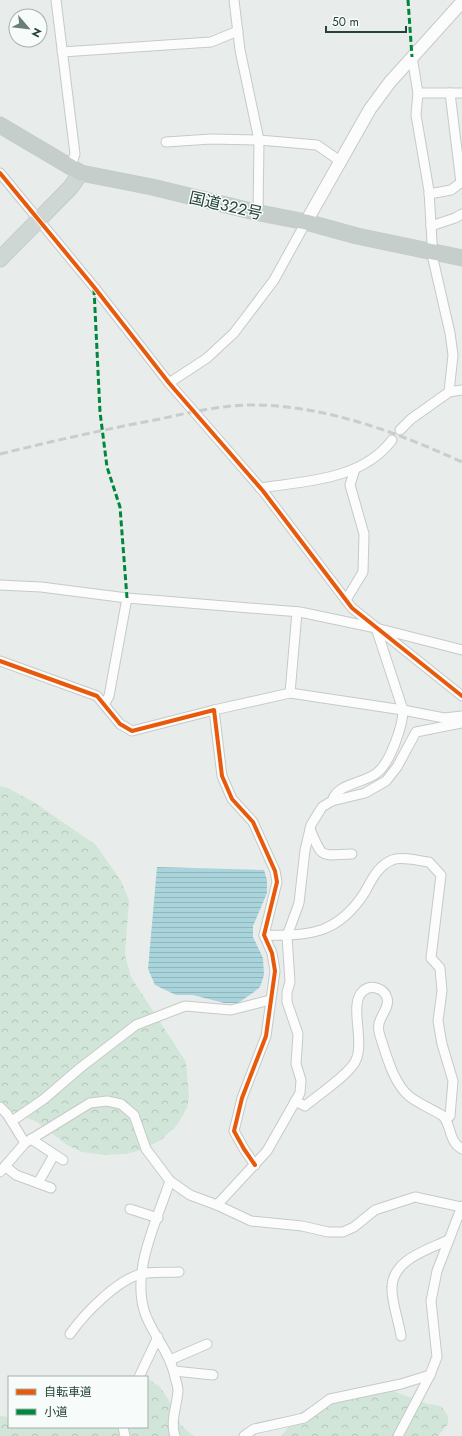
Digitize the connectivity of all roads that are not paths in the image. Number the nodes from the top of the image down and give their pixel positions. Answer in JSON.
{"nodes":[{"id":1,"x":56,"y":0,"type":"edge"},
{"id":2,"x":234,"y":0,"type":"edge"},
{"id":3,"x":462,"y":2,"type":"edge"},
{"id":4,"x":238,"y":31,"type":"junction"},
{"id":5,"x":62,"y":52,"type":"junction"},
{"id":6,"x":412,"y":57,"type":"junction"},
{"id":7,"x":450,"y":92,"type":"junction"},
{"id":8,"x":462,"y":92,"type":"edge"},
{"id":9,"x":418,"y":93,"type":"junction"},
{"id":10,"x":0,"y":125,"type":"edge"},
{"id":11,"x":259,"y":140,"type":"junction"},
{"id":12,"x":166,"y":142,"type":"dead end"},
{"id":13,"x":340,"y":161,"type":"junction"},
{"id":14,"x":76,"y":169,"type":"junction"},
{"id":15,"x":0,"y":173,"type":"edge"},
{"id":16,"x":461,"y":183,"type":"edge"},
{"id":17,"x":429,"y":194,"type":"junction"},
{"id":18,"x":258,"y":213,"type":"junction"},
{"id":19,"x":462,"y":214,"type":"edge"},
{"id":20,"x":40,"y":220,"type":"junction"},
{"id":21,"x":306,"y":222,"type":"junction"},
{"id":22,"x":431,"y":226,"type":"junction"},
{"id":23,"x":432,"y":251,"type":"junction"},
{"id":24,"x":462,"y":258,"type":"edge"},
{"id":25,"x":0,"y":259,"type":"edge"},
{"id":26,"x":169,"y":383,"type":"junction"},
{"id":27,"x":462,"y":390,"type":"edge"},
{"id":28,"x":449,"y":392,"type":"junction"},
{"id":29,"x":400,"y":430,"type":"dead end"},
{"id":30,"x":392,"y":440,"type":"dead end"},
{"id":31,"x":355,"y":469,"type":"junction"},
{"id":32,"x":260,"y":488,"type":"junction"},
{"id":33,"x":0,"y":585,"type":"edge"},
{"id":34,"x":126,"y":598,"type":"junction"},
{"id":35,"x":346,"y":600,"type":"junction"},
{"id":36,"x":297,"y":612,"type":"junction"},
{"id":37,"x":376,"y":628,"type":"junction"},
{"id":38,"x":462,"y":650,"type":"edge"},
{"id":39,"x":0,"y":662,"type":"edge"},
{"id":40,"x":290,"y":693,"type":"junction"},
{"id":41,"x":462,"y":696,"type":"edge"},
{"id":42,"x":105,"y":703,"type":"junction"},
{"id":43,"x":214,"y":710,"type":"junction"},
{"id":44,"x":403,"y":710,"type":"junction"},
{"id":45,"x":462,"y":716,"type":"edge"},
{"id":46,"x":462,"y":723,"type":"edge"},
{"id":47,"x":332,"y":800,"type":"junction"},
{"id":48,"x":310,"y":829,"type":"junction"},
{"id":49,"x":352,"y":854,"type":"dead end"},
{"id":50,"x":264,"y":935,"type":"junction"},
{"id":51,"x":287,"y":936,"type":"junction"},
{"id":52,"x":270,"y":1000,"type":"junction"},
{"id":53,"x":458,"y":1083,"type":"edge"},
{"id":54,"x":295,"y":1101,"type":"junction"},
{"id":55,"x":0,"y":1107,"type":"edge"},
{"id":56,"x":446,"y":1119,"type":"junction"},
{"id":57,"x":12,"y":1121,"type":"junction"},
{"id":58,"x":28,"y":1141,"type":"junction"},
{"id":59,"x":462,"y":1149,"type":"edge"},
{"id":60,"x":54,"y":1154,"type":"junction"},
{"id":61,"x":63,"y":1160,"type":"dead end"},
{"id":62,"x":255,"y":1165,"type":"junction"},
{"id":63,"x":3,"y":1169,"type":"edge"},
{"id":64,"x":170,"y":1181,"type":"junction"},
{"id":65,"x":38,"y":1183,"type":"junction"},
{"id":66,"x":51,"y":1188,"type":"dead end"},
{"id":67,"x":217,"y":1205,"type":"junction"},
{"id":68,"x":462,"y":1206,"type":"edge"},
{"id":69,"x":130,"y":1209,"type":"dead end"},
{"id":70,"x":158,"y":1218,"type":"junction"},
{"id":71,"x":448,"y":1240,"type":"junction"},
{"id":72,"x":179,"y":1272,"type":"dead end"},
{"id":73,"x":141,"y":1274,"type":"junction"},
{"id":74,"x":70,"y":1334,"type":"dead end"},
{"id":75,"x":401,"y":1336,"type":"dead end"},
{"id":76,"x":158,"y":1337,"type":"junction"},
{"id":77,"x":206,"y":1344,"type":"dead end"},
{"id":78,"x":170,"y":1360,"type":"junction"},
{"id":79,"x":174,"y":1371,"type":"junction"},
{"id":80,"x":430,"y":1374,"type":"junction"},
{"id":81,"x":213,"y":1375,"type":"dead end"},
{"id":82,"x":139,"y":1376,"type":"edge"},
{"id":83,"x":175,"y":1436,"type":"edge"},
{"id":84,"x":244,"y":1436,"type":"edge"},
{"id":85,"x":398,"y":1436,"type":"edge"}],
"edges":[{"from":1,"to":5,"type":"street"},
{"from":2,"to":4,"type":"street"},
{"from":3,"to":6,"type":"street"},
{"from":4,"to":5,"type":"street"},
{"from":4,"to":11,"type":"street"},
{"from":5,"to":14,"type":"street"},
{"from":6,"to":9,"type":"street"},
{"from":6,"to":13,"type":"street"},
{"from":7,"to":8,"type":"street"},
{"from":7,"to":9,"type":"street"},
{"from":7,"to":16,"type":"street"},
{"from":9,"to":17,"type":"street"},
{"from":10,"to":14,"type":"highway","name":"国道322号"},
{"from":11,"to":12,"type":"street"},
{"from":11,"to":13,"type":"street"},
{"from":11,"to":18,"type":"street"},
{"from":13,"to":21,"type":"street"},
{"from":14,"to":18,"type":"highway","name":"国道322号"},
{"from":14,"to":20,"type":"main road"},
{"from":15,"to":20,"type":"street"},
{"from":16,"to":17,"type":"street"},
{"from":17,"to":22,"type":"street"},
{"from":18,"to":21,"type":"highway","name":"国道322号"},
{"from":19,"to":22,"type":"street"},
{"from":20,"to":25,"type":"main road"},
{"from":20,"to":26,"type":"street"},
{"from":21,"to":23,"type":"highway","name":"国道322号"},
{"from":21,"to":26,"type":"street"},
{"from":22,"to":23,"type":"street"},
{"from":23,"to":24,"type":"highway","name":"国道322号"},
{"from":23,"to":28,"type":"street"},
{"from":26,"to":32,"type":"street"},
{"from":27,"to":28,"type":"street"},
{"from":28,"to":29,"type":"street"},
{"from":30,"to":31,"type":"street"},
{"from":31,"to":32,"type":"street"},
{"from":31,"to":35,"type":"street"},
{"from":32,"to":35,"type":"street"},
{"from":33,"to":34,"type":"street"},
{"from":34,"to":36,"type":"street"},
{"from":34,"to":42,"type":"street"},
{"from":35,"to":37,"type":"street"},
{"from":36,"to":37,"type":"street"},
{"from":36,"to":40,"type":"street"},
{"from":37,"to":38,"type":"street"},
{"from":37,"to":41,"type":"street"},
{"from":37,"to":44,"type":"street"},
{"from":39,"to":42,"type":"street"},
{"from":40,"to":43,"type":"street"},
{"from":40,"to":44,"type":"street"},
{"from":42,"to":43,"type":"street"},
{"from":43,"to":50,"type":"street"},
{"from":44,"to":45,"type":"street"},
{"from":44,"to":47,"type":"street"},
{"from":46,"to":47,"type":"street"},
{"from":47,"to":48,"type":"street"},
{"from":48,"to":49,"type":"street"},
{"from":48,"to":51,"type":"street"},
{"from":50,"to":51,"type":"street"},
{"from":50,"to":52,"type":"street"},
{"from":51,"to":53,"type":"street"},
{"from":51,"to":54,"type":"street"},
{"from":52,"to":57,"type":"street"},
{"from":52,"to":62,"type":"street"},
{"from":53,"to":56,"type":"street"},
{"from":54,"to":56,"type":"street"},
{"from":54,"to":62,"type":"street"},
{"from":55,"to":57,"type":"street"},
{"from":56,"to":59,"type":"street"},
{"from":57,"to":58,"type":"street"},
{"from":58,"to":60,"type":"street"},
{"from":58,"to":63,"type":"street"},
{"from":58,"to":64,"type":"street"},
{"from":60,"to":61,"type":"street"},
{"from":60,"to":65,"type":"street"},
{"from":62,"to":67,"type":"street"},
{"from":63,"to":65,"type":"street"},
{"from":64,"to":67,"type":"street"},
{"from":64,"to":70,"type":"street"},
{"from":65,"to":66,"type":"street"},
{"from":67,"to":68,"type":"street"},
{"from":68,"to":71,"type":"street"},
{"from":69,"to":70,"type":"street"},
{"from":70,"to":73,"type":"street"},
{"from":71,"to":75,"type":"street"},
{"from":71,"to":80,"type":"street"},
{"from":72,"to":73,"type":"street"},
{"from":73,"to":74,"type":"street"},
{"from":73,"to":76,"type":"street"},
{"from":76,"to":78,"type":"street"},
{"from":76,"to":82,"type":"street"},
{"from":77,"to":78,"type":"street"},
{"from":78,"to":79,"type":"street"},
{"from":79,"to":81,"type":"street"},
{"from":79,"to":83,"type":"street"},
{"from":80,"to":84,"type":"street"},
{"from":80,"to":85,"type":"street"}]}
